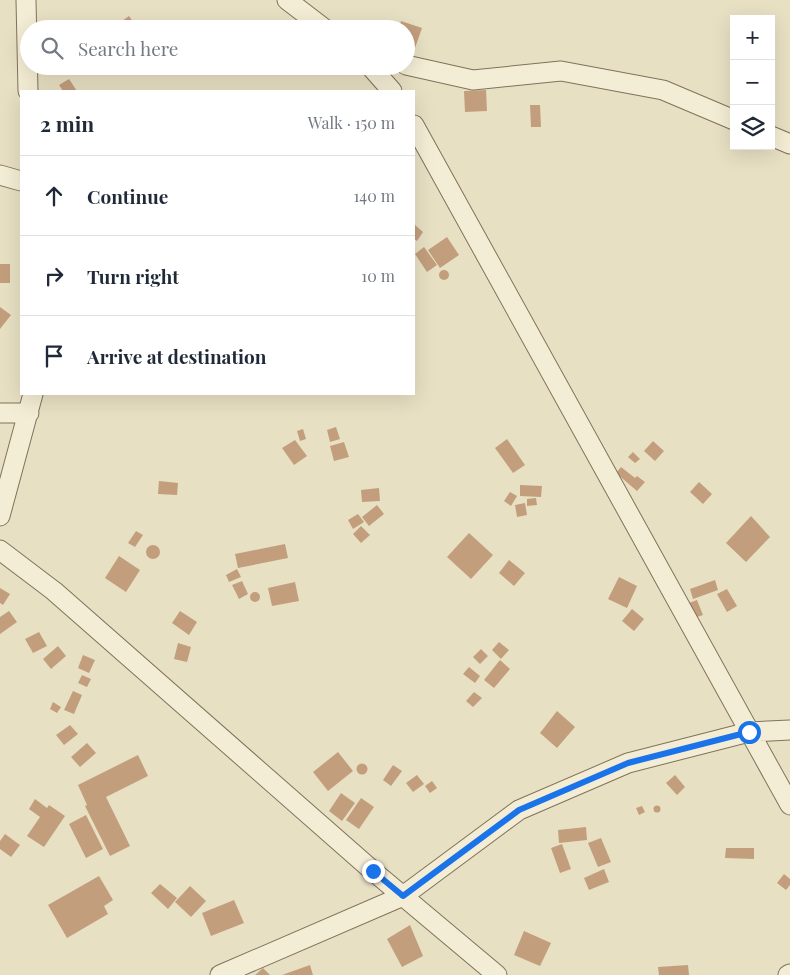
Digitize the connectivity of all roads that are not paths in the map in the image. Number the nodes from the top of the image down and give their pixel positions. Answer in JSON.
{"nodes":[{"id":1,"x":26,"y":0,"type":"edge"},
{"id":2,"x":287,"y":0,"type":"edge"},
{"id":3,"x":26,"y":20,"type":"edge"},
{"id":4,"x":313,"y":20,"type":"edge"},
{"id":5,"x":415,"y":67,"type":"edge"},
{"id":6,"x":28,"y":75,"type":"edge"},
{"id":7,"x":378,"y":75,"type":"edge"},
{"id":8,"x":28,"y":90,"type":"edge"},
{"id":9,"x":391,"y":90,"type":"edge"},
{"id":10,"x":730,"y":118,"type":"edge"},
{"id":11,"x":415,"y":127,"type":"edge"},
{"id":12,"x":775,"y":138,"type":"edge"},
{"id":13,"x":790,"y":144,"type":"edge"},
{"id":14,"x":0,"y":175,"type":"edge"},
{"id":15,"x":20,"y":182,"type":"edge"},
{"id":16,"x":33,"y":395,"type":"edge"},
{"id":17,"x":0,"y":413,"type":"edge"},
{"id":18,"x":29,"y":413,"type":"junction"},
{"id":19,"x":0,"y":516,"type":"edge"},
{"id":20,"x":0,"y":550,"type":"edge"},
{"id":21,"x":790,"y":730,"type":"edge"},
{"id":22,"x":749,"y":732,"type":"junction"},
{"id":23,"x":790,"y":805,"type":"edge"},
{"id":24,"x":403,"y":896,"type":"junction"},
{"id":25,"x":220,"y":975,"type":"edge"},
{"id":26,"x":497,"y":975,"type":"edge"}],
"edges":[{"from":1,"to":3,"type":"street"},
{"from":2,"to":4,"type":"street"},
{"from":5,"to":10,"type":"street"},
{"from":6,"to":8,"type":"street"},
{"from":7,"to":9,"type":"street"},
{"from":11,"to":22,"type":"street"},
{"from":12,"to":13,"type":"street"},
{"from":14,"to":15,"type":"street"},
{"from":16,"to":18,"type":"street"},
{"from":17,"to":18,"type":"street"},
{"from":18,"to":19,"type":"street"},
{"from":20,"to":24,"type":"street"},
{"from":21,"to":22,"type":"street"},
{"from":22,"to":23,"type":"street"},
{"from":22,"to":24,"type":"street"},
{"from":24,"to":25,"type":"street"},
{"from":24,"to":26,"type":"street"}]}
